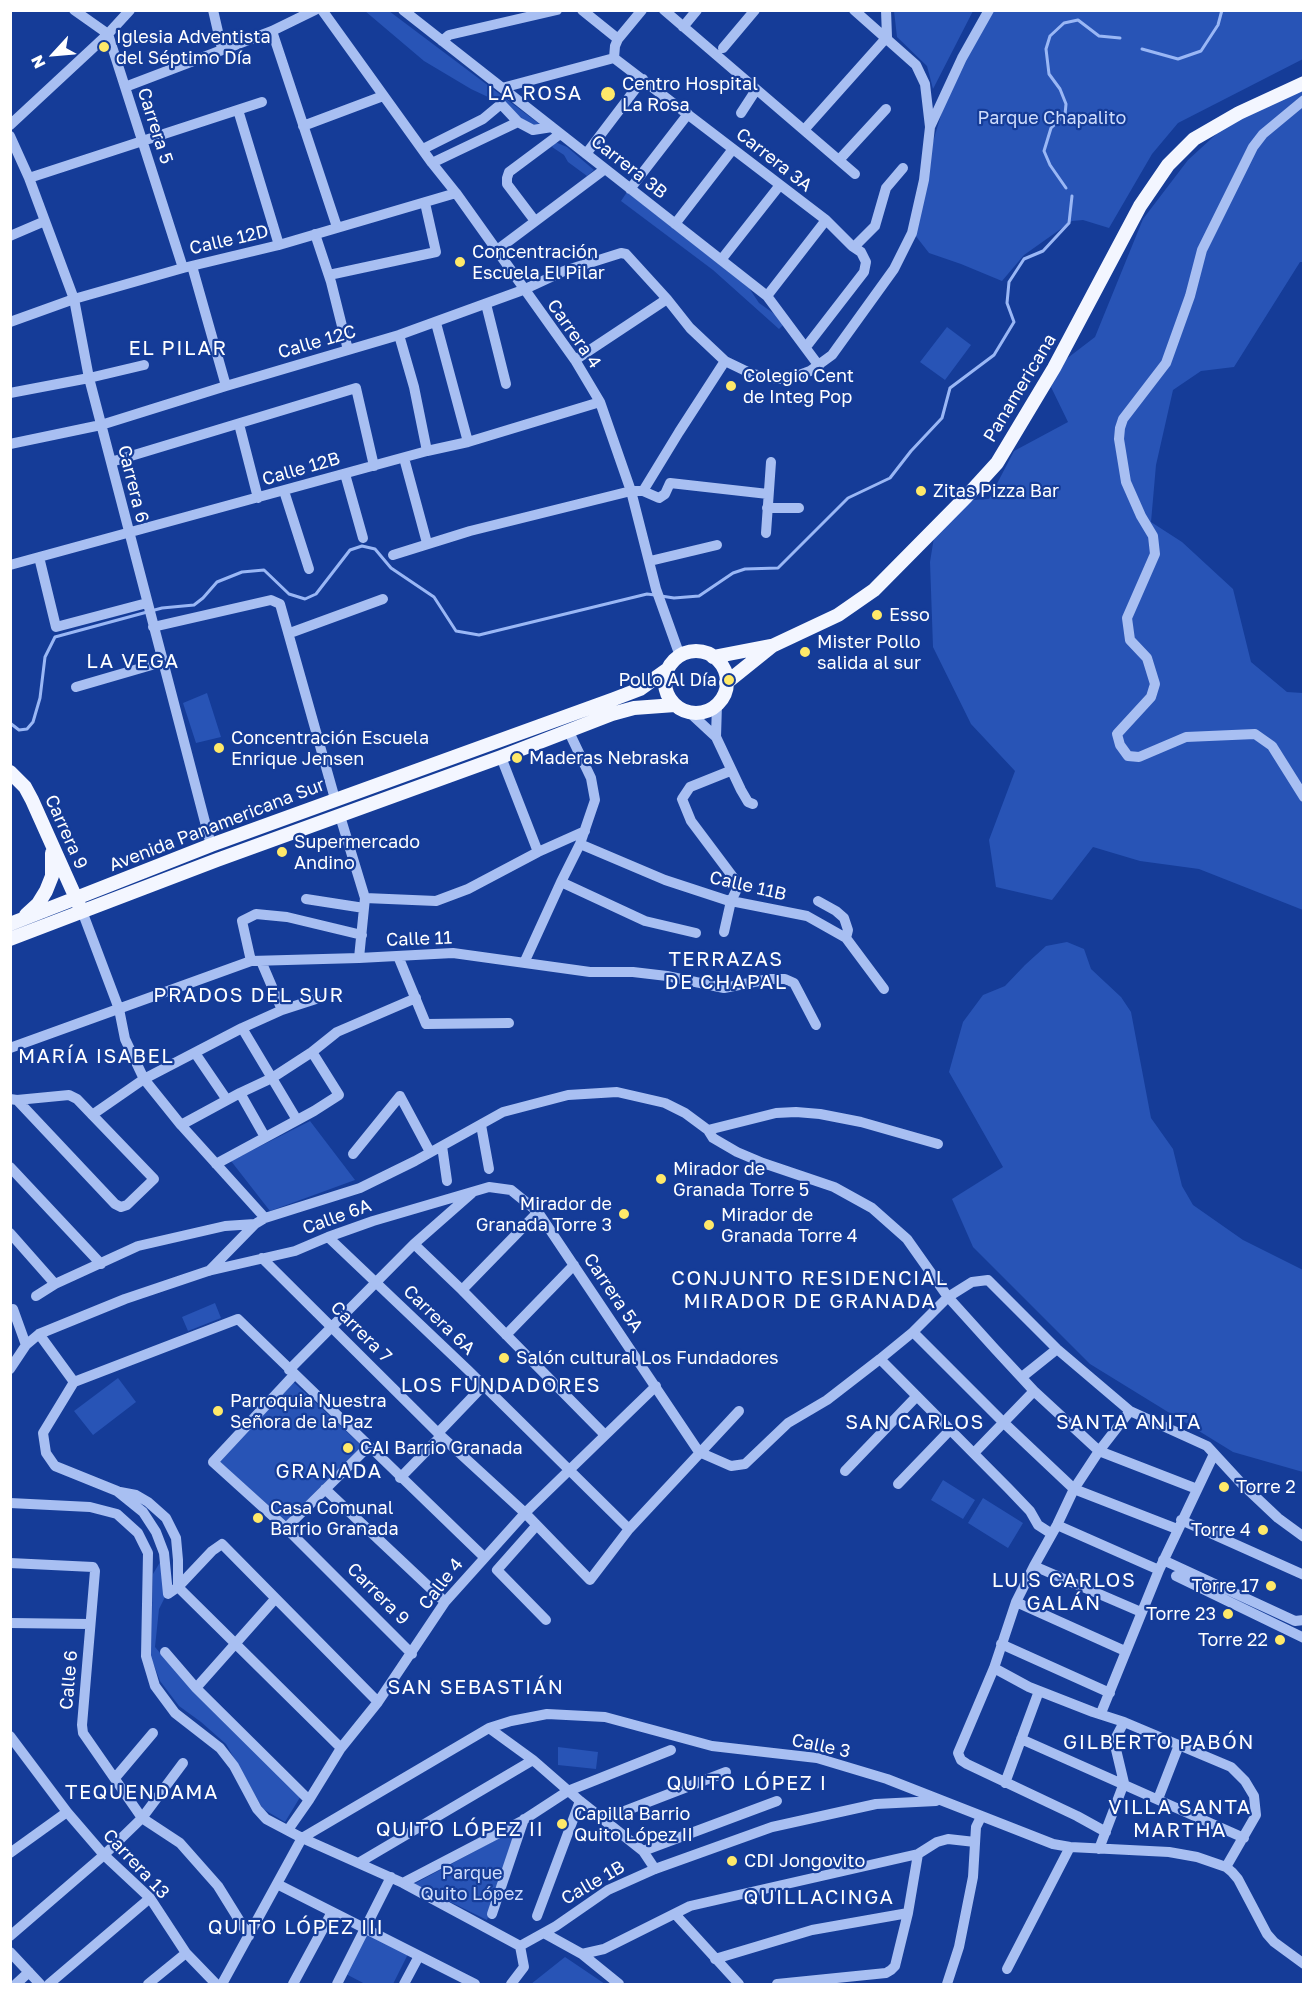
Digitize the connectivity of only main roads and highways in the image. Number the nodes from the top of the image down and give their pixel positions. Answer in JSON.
{"nodes":[{"id":1,"x":1304,"y":82,"type":"edge"},
{"id":2,"x":772,"y":646,"type":"junction"},
{"id":3,"x":713,"y":657,"type":"junction"},
{"id":4,"x":668,"y":669,"type":"junction"},
{"id":5,"x":726,"y":683,"type":"junction"},
{"id":6,"x":675,"y":705,"type":"junction"},
{"id":7,"x":10,"y":772,"type":"edge"},
{"id":8,"x":51,"y":845,"type":"junction"},
{"id":9,"x":76,"y":898,"type":"junction"},
{"id":10,"x":82,"y":911,"type":"junction"},
{"id":11,"x":12,"y":923,"type":"edge"},
{"id":12,"x":10,"y":939,"type":"edge"}],
"edges":[{"from":1,"to":2,"type":"main road","name":"Panamericana"},
{"from":2,"to":3,"type":"main road"},
{"from":2,"to":5,"type":"main road","name":"Panamericana"},
{"from":3,"to":4,"type":"main road"},
{"from":3,"to":5,"type":"main road"},
{"from":4,"to":6,"type":"main road"},
{"from":4,"to":9,"type":"main road","name":"Avenida Panamericana Sur"},
{"from":5,"to":6,"type":"main road"},
{"from":6,"to":10,"type":"main road","name":"Avenida Panamericana Sur"},
{"from":7,"to":8,"type":"main road","name":"Carrera 9"},
{"from":8,"to":9,"type":"main road","name":"Carrera 9"},
{"from":8,"to":11,"type":"main road"},
{"from":9,"to":10,"type":"main road","name":"Carrera 9"},
{"from":9,"to":11,"type":"main road","name":"Avenida Panamericana Sur"},
{"from":10,"to":12,"type":"main road","name":"Avenida Panamericana Sur"}]}
